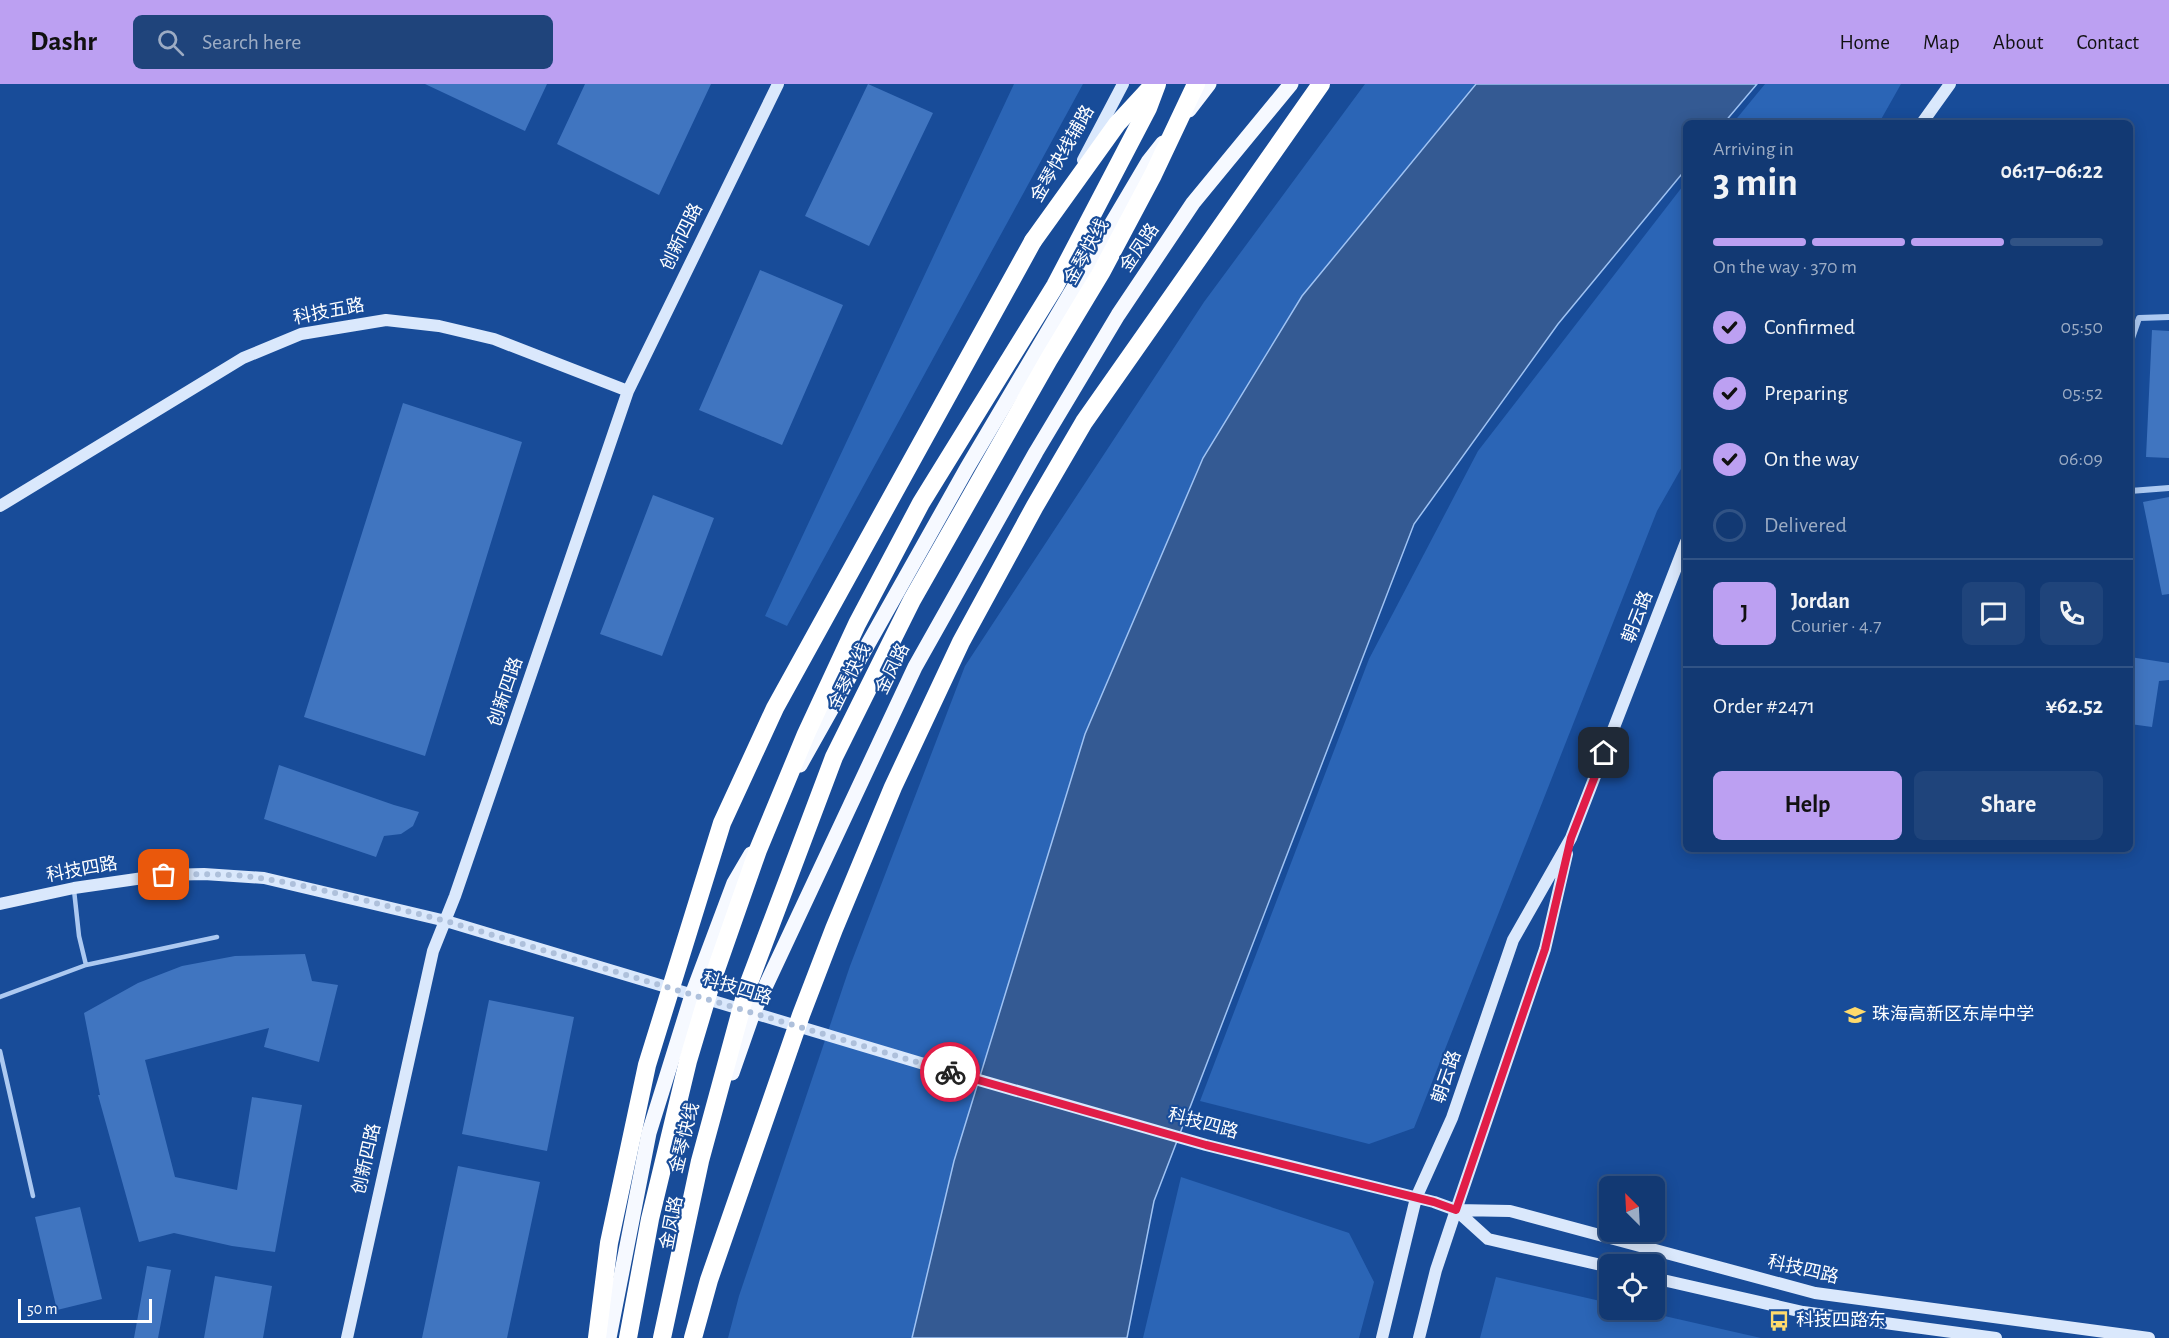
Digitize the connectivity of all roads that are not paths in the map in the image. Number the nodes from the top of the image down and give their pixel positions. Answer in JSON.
{"nodes":[{"id":1,"x":778,"y":84,"type":"edge"},
{"id":2,"x":1123,"y":84,"type":"edge"},
{"id":3,"x":1156,"y":84,"type":"edge"},
{"id":4,"x":1196,"y":84,"type":"edge"},
{"id":5,"x":1209,"y":84,"type":"edge"},
{"id":6,"x":1291,"y":84,"type":"edge"},
{"id":7,"x":1321,"y":84,"type":"edge"},
{"id":8,"x":1950,"y":84,"type":"edge"},
{"id":9,"x":1924,"y":120,"type":"edge"},
{"id":10,"x":1033,"y":241,"type":"junction"},
{"id":11,"x":2169,"y":317,"type":"edge"},
{"id":12,"x":2133,"y":335,"type":"edge"},
{"id":13,"x":628,"y":391,"type":"junction"},
{"id":14,"x":2169,"y":488,"type":"edge"},
{"id":15,"x":2133,"y":491,"type":"edge"},
{"id":16,"x":0,"y":506,"type":"edge"},
{"id":17,"x":1683,"y":551,"type":"edge"},
{"id":18,"x":1571,"y":838,"type":"junction"},
{"id":19,"x":74,"y":888,"type":"junction"},
{"id":20,"x":0,"y":904,"type":"edge"},
{"id":21,"x":446,"y":921,"type":"junction"},
{"id":22,"x":217,"y":937,"type":"dead end"},
{"id":23,"x":86,"y":965,"type":"junction"},
{"id":24,"x":692,"y":995,"type":"junction"},
{"id":25,"x":0,"y":997,"type":"edge"},
{"id":26,"x":753,"y":1013,"type":"junction"},
{"id":27,"x":0,"y":1051,"type":"edge"},
{"id":28,"x":33,"y":1196,"type":"dead end"},
{"id":29,"x":1416,"y":1198,"type":"junction"},
{"id":30,"x":1456,"y":1210,"type":"junction"},
{"id":31,"x":1599,"y":1264,"type":"edge"},
{"id":32,"x":1665,"y":1281,"type":"edge"},
{"id":33,"x":347,"y":1338,"type":"edge"},
{"id":34,"x":597,"y":1338,"type":"edge"},
{"id":35,"x":609,"y":1338,"type":"edge"},
{"id":36,"x":628,"y":1338,"type":"edge"},
{"id":37,"x":662,"y":1338,"type":"edge"},
{"id":38,"x":669,"y":1338,"type":"edge"},
{"id":39,"x":693,"y":1338,"type":"edge"},
{"id":40,"x":1383,"y":1338,"type":"edge"},
{"id":41,"x":1419,"y":1338,"type":"edge"},
{"id":42,"x":1996,"y":1338,"type":"edge"},
{"id":43,"x":2149,"y":1338,"type":"edge"}],
"edges":[{"from":1,"to":13,"type":"street","name":"创新四路"},
{"from":2,"to":10,"type":"street","name":"金琴快线辅路"},
{"from":3,"to":10,"type":"highway"},
{"from":3,"to":36,"type":"highway","name":"金琴快线","bridge":true},
{"from":4,"to":37,"type":"highway","name":"金琴快线","bridge":true},
{"from":5,"to":24,"type":"main road","name":"金凤路"},
{"from":6,"to":26,"type":"main road","name":"金凤路"},
{"from":7,"to":39,"type":"highway","bridge":true},
{"from":8,"to":9,"type":"street"},
{"from":10,"to":34,"type":"highway","bridge":true},
{"from":11,"to":12,"type":"street"},
{"from":13,"to":16,"type":"street","name":"科技五路"},
{"from":13,"to":21,"type":"street","name":"创新四路"},
{"from":14,"to":15,"type":"street"},
{"from":17,"to":18,"type":"street","name":"朝云路"},
{"from":18,"to":29,"type":"street","name":"朝云路"},
{"from":18,"to":30,"type":"street","name":"朝云路"},
{"from":19,"to":20,"type":"street","name":"科技四路"},
{"from":19,"to":21,"type":"street","name":"科技四路"},
{"from":19,"to":23,"type":"lane"},
{"from":21,"to":24,"type":"street","name":"科技四路"},
{"from":21,"to":33,"type":"street","name":"创新四路"},
{"from":22,"to":23,"type":"lane"},
{"from":23,"to":25,"type":"lane"},
{"from":24,"to":26,"type":"street","name":"科技四路"},
{"from":24,"to":35,"type":"main road","name":"金凤路"},
{"from":26,"to":29,"type":"street","name":"科技四路"},
{"from":26,"to":38,"type":"main road","name":"金凤路"},
{"from":27,"to":28,"type":"lane"},
{"from":29,"to":30,"type":"street","name":"科技四路"},
{"from":29,"to":40,"type":"street","name":"朝云路"},
{"from":30,"to":31,"type":"street","name":"科技四路"},
{"from":30,"to":41,"type":"street","name":"朝云路"},
{"from":30,"to":43,"type":"street","name":"科技四路"},
{"from":32,"to":42,"type":"street"}]}
